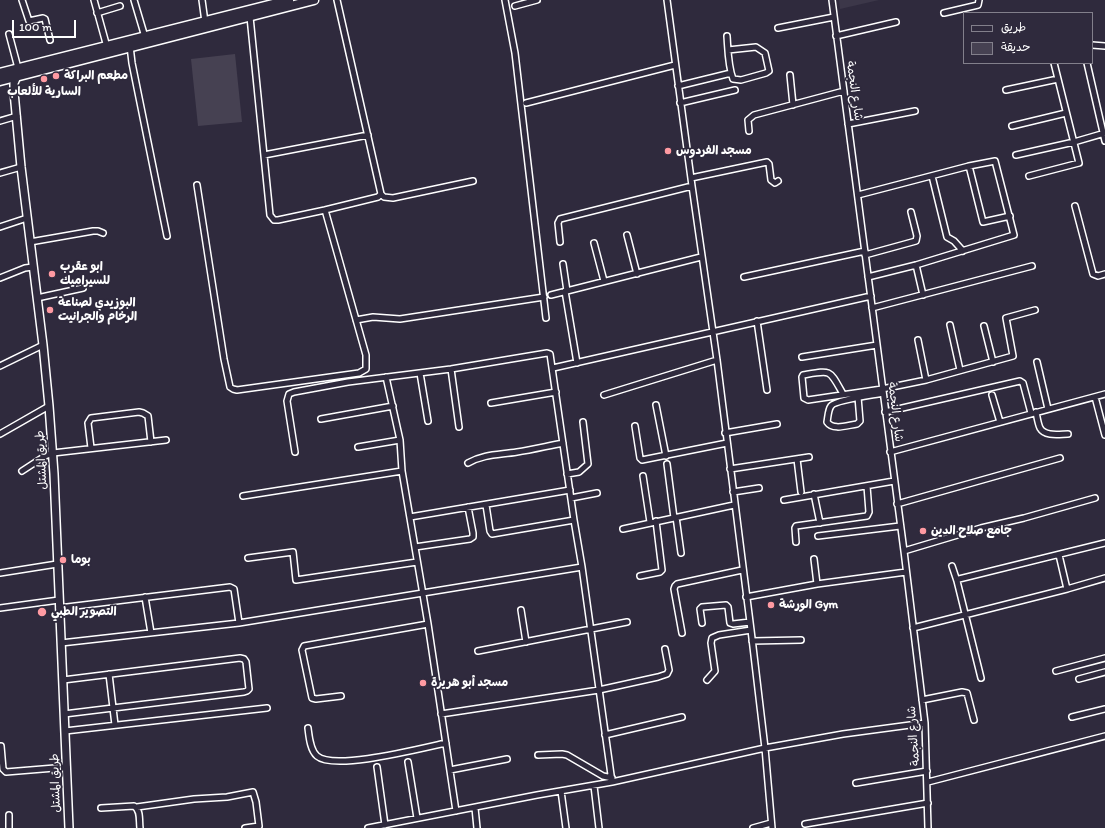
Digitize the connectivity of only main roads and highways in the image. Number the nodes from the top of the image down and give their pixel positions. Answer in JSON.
{"nodes":[{"id":1,"x":289,"y":0,"type":"edge"},
{"id":2,"x":314,"y":0,"type":"edge"},
{"id":3,"x":257,"y":4,"type":"edge"},
{"id":4,"x":130,"y":45,"type":"junction"},
{"id":5,"x":17,"y":72,"type":"junction"},
{"id":6,"x":2,"y":78,"type":"edge"},
{"id":7,"x":14,"y":92,"type":"junction"},
{"id":8,"x":69,"y":828,"type":"edge"}],
"edges":[{"from":1,"to":3,"type":"highway"},
{"from":2,"to":4,"type":"highway"},
{"from":3,"to":4,"type":"highway"},
{"from":4,"to":5,"type":"highway"},
{"from":4,"to":5,"type":"highway"},
{"from":5,"to":6,"type":"highway"},
{"from":5,"to":7,"type":"main road","name":"طريق المشتل"},
{"from":6,"to":7,"type":"main road","name":"طريق المشتل"},
{"from":7,"to":8,"type":"main road","name":"طريق المشتل"}]}
